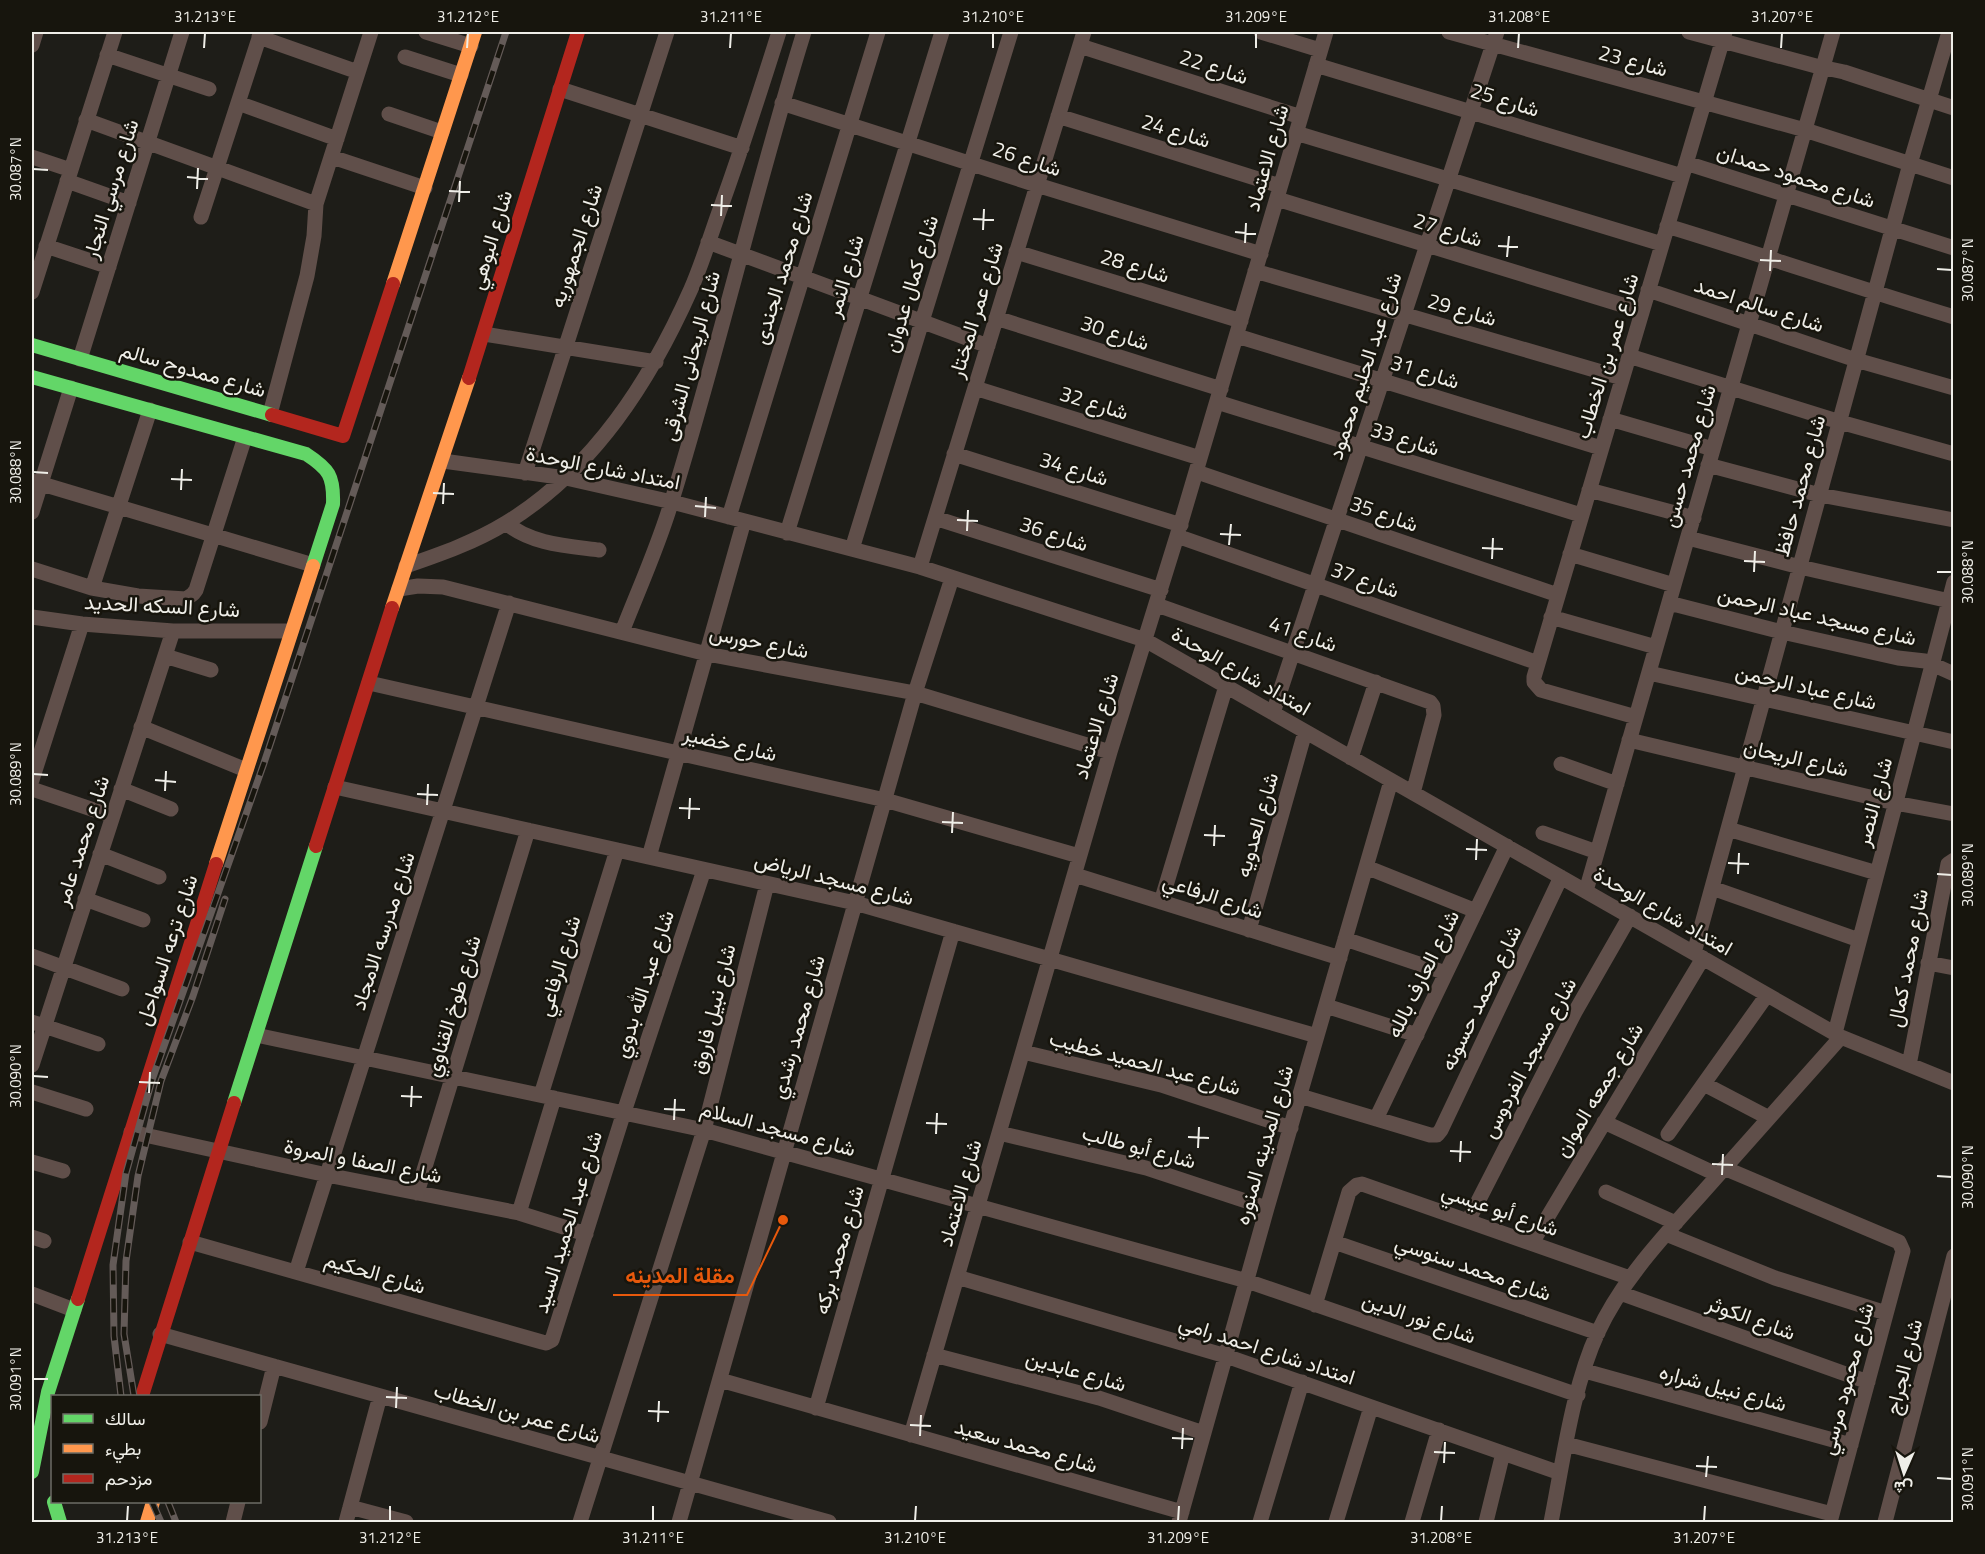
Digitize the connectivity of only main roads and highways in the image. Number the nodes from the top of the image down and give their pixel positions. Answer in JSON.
{"nodes":[{"id":1,"x":578,"y":32,"type":"edge"},
{"id":2,"x":473,"y":39,"type":"edge"},
{"id":3,"x":32,"y":345,"type":"edge"},
{"id":4,"x":32,"y":377,"type":"edge"},
{"id":5,"x":142,"y":1395,"type":"edge"},
{"id":6,"x":35,"y":1470,"type":"edge"},
{"id":7,"x":54,"y":1503,"type":"edge"},
{"id":8,"x":60,"y":1522,"type":"edge"}],
"edges":[{"from":1,"to":5,"type":"main road","name":"شارع البوهي"},
{"from":2,"to":3,"type":"main road","name":"شارع ممدوح سالم"},
{"from":4,"to":6,"type":"main road","name":"شارع ترعه السواحل"},
{"from":7,"to":8,"type":"main road"}]}
